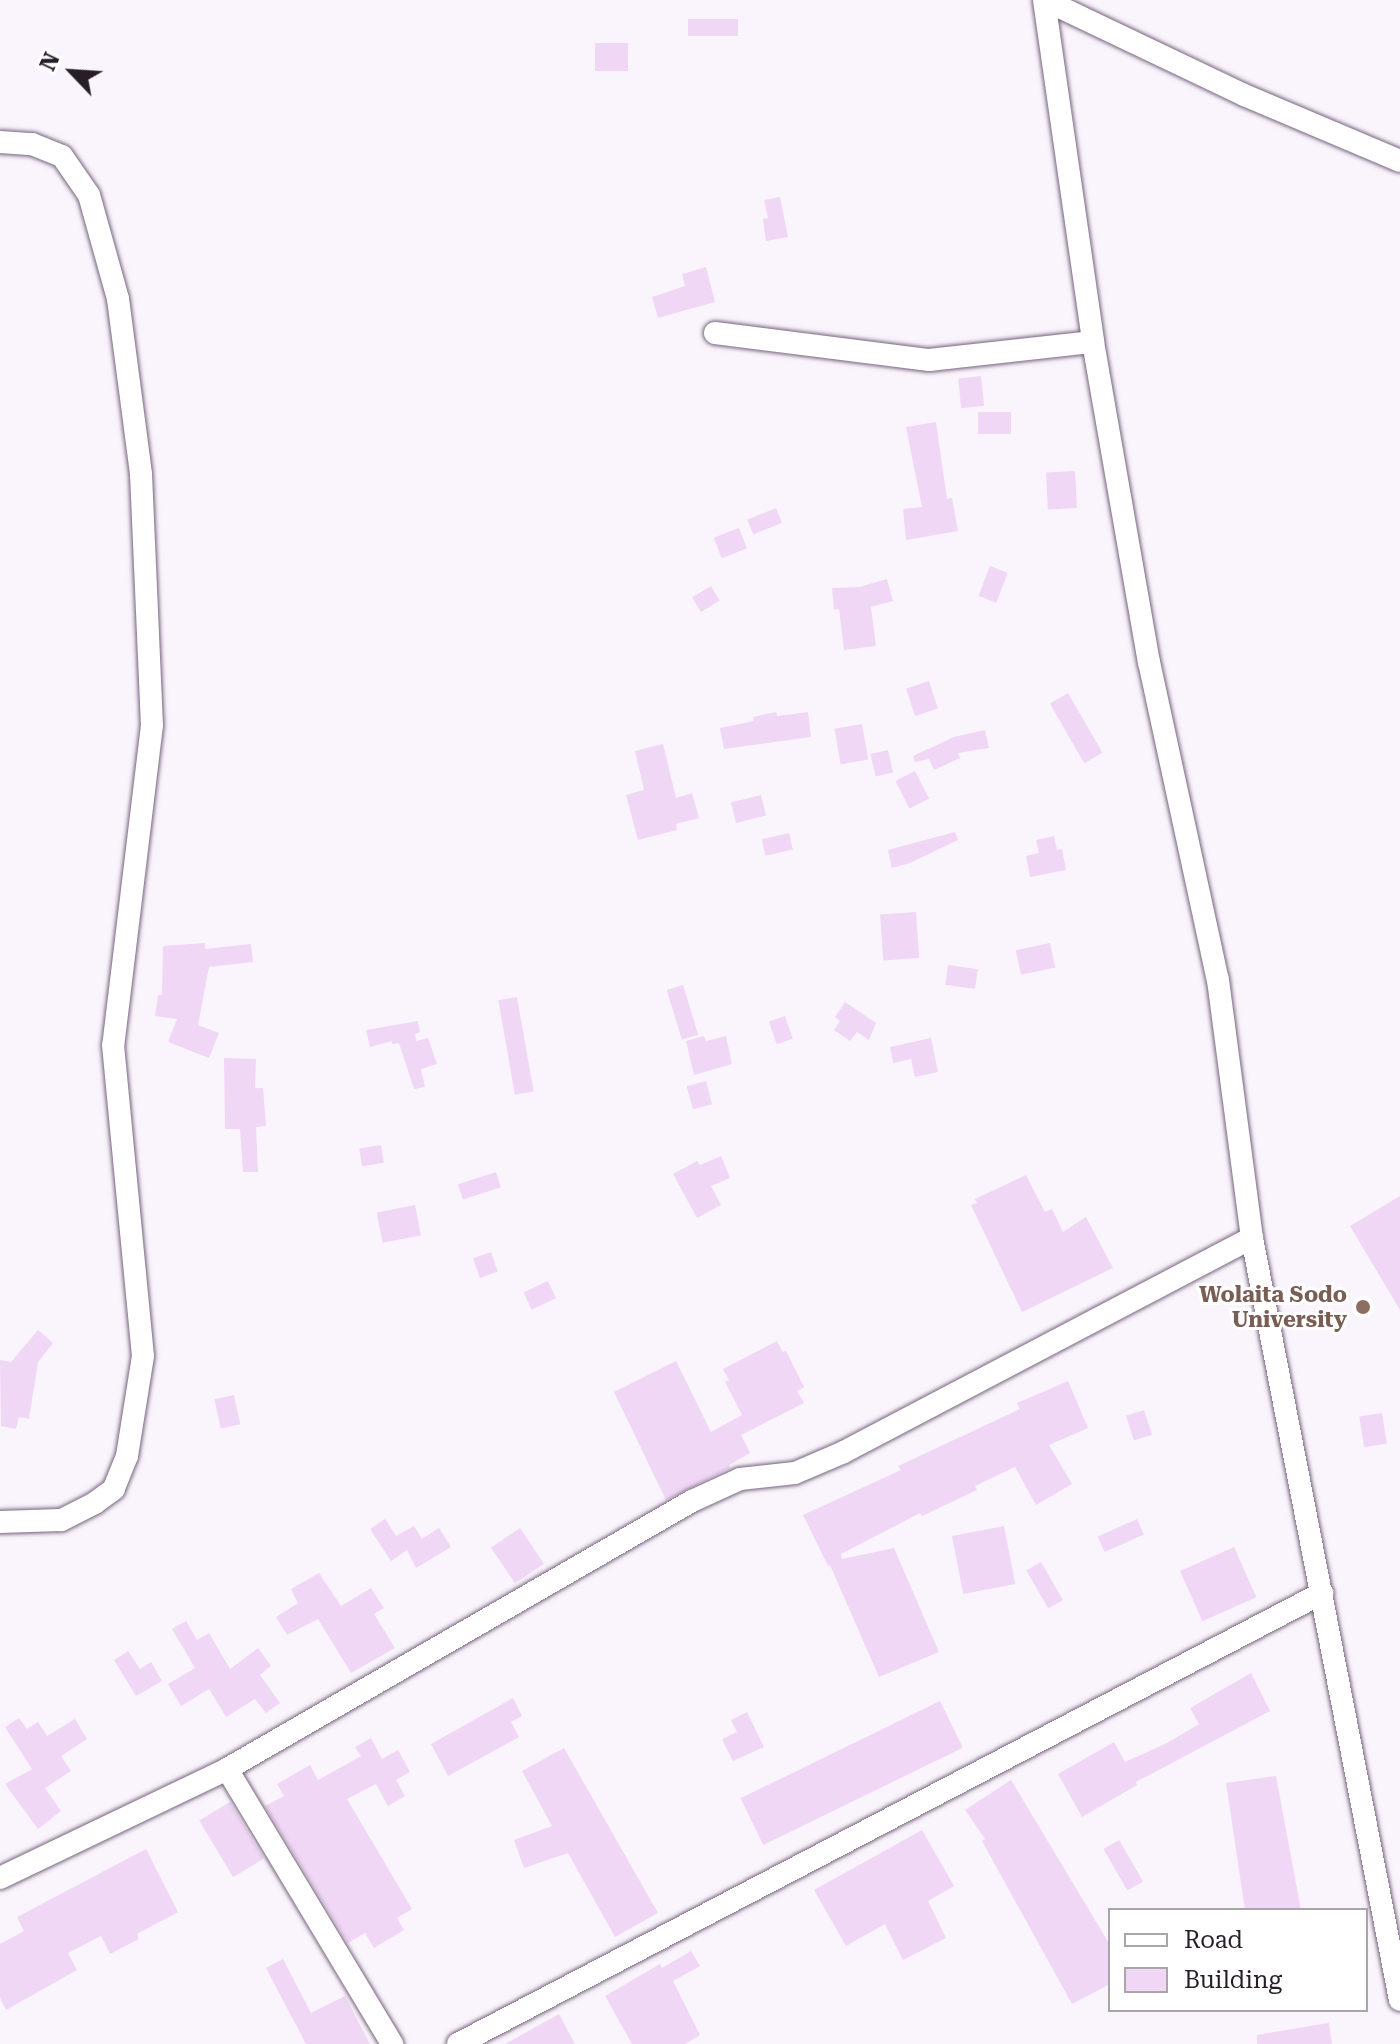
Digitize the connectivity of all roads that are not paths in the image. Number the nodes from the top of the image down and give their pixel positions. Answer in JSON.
{"nodes":[{"id":1,"x":1044,"y":0,"type":"edge"},
{"id":2,"x":0,"y":142,"type":"edge"},
{"id":3,"x":1400,"y":161,"type":"edge"},
{"id":4,"x":715,"y":333,"type":"dead end"},
{"id":5,"x":1093,"y":342,"type":"junction"},
{"id":6,"x":1252,"y":1238,"type":"junction"},
{"id":7,"x":0,"y":1522,"type":"edge"},
{"id":8,"x":1322,"y":1593,"type":"junction"},
{"id":9,"x":227,"y":1769,"type":"junction"},
{"id":10,"x":0,"y":1878,"type":"edge"},
{"id":11,"x":1400,"y":2000,"type":"edge"},
{"id":12,"x":392,"y":2044,"type":"edge"},
{"id":13,"x":458,"y":2044,"type":"edge"}],
"edges":[{"from":1,"to":3,"type":"street"},
{"from":1,"to":5,"type":"street"},
{"from":2,"to":7,"type":"street"},
{"from":4,"to":5,"type":"street"},
{"from":5,"to":6,"type":"street"},
{"from":6,"to":8,"type":"street"},
{"from":6,"to":9,"type":"street"},
{"from":8,"to":11,"type":"street"},
{"from":8,"to":13,"type":"street"},
{"from":9,"to":10,"type":"street"},
{"from":9,"to":12,"type":"street"}]}
